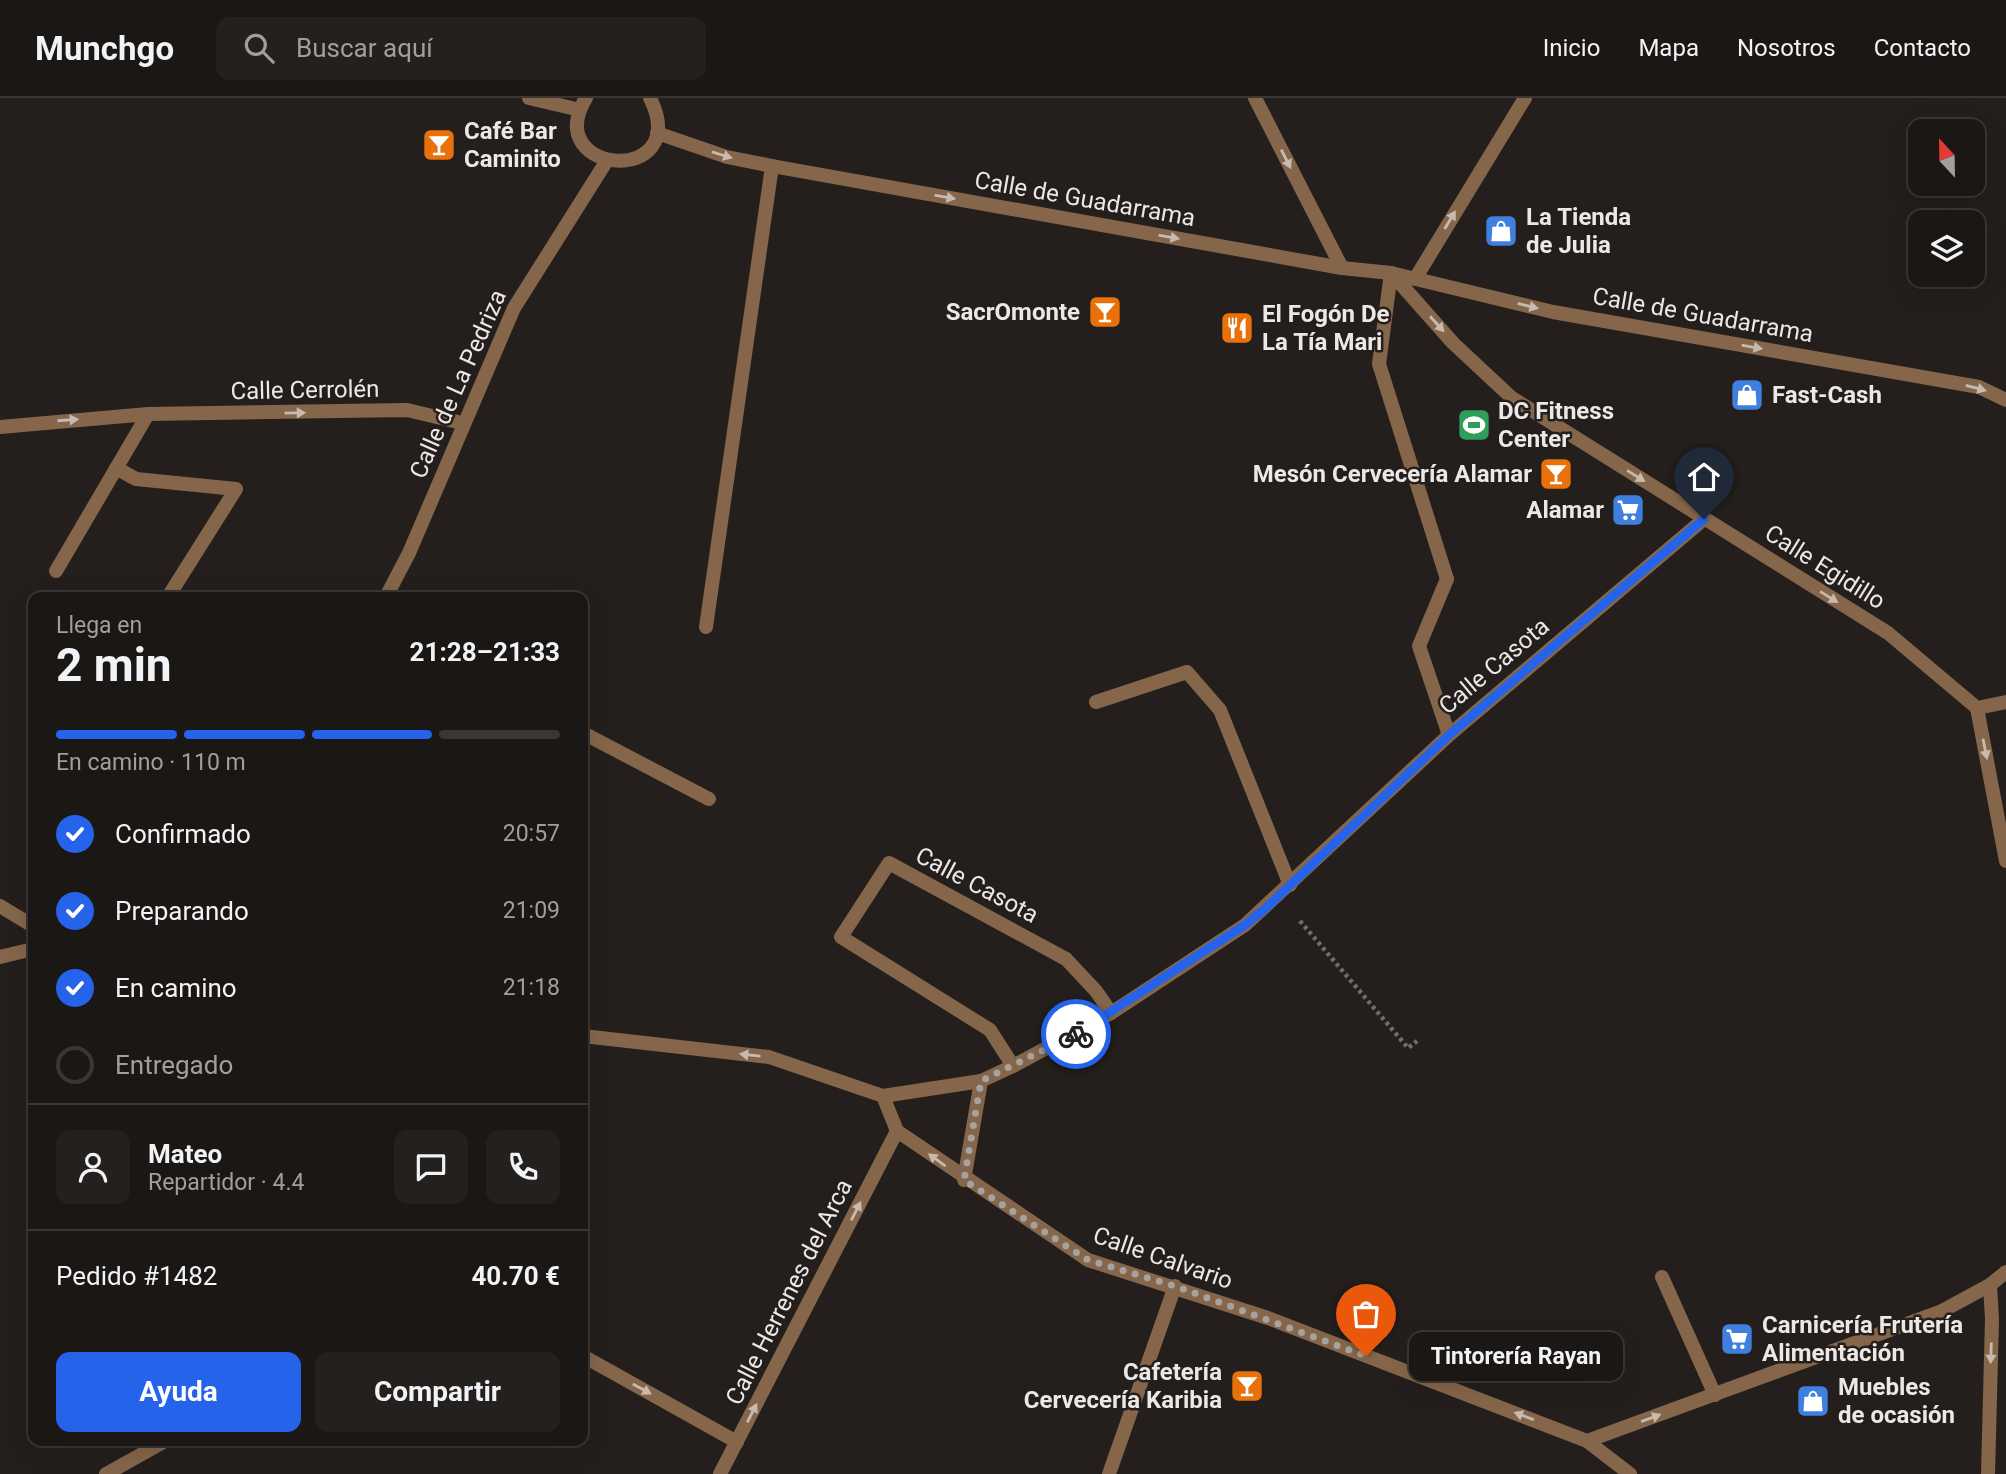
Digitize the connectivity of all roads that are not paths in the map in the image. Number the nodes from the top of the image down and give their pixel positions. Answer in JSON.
{"nodes":[{"id":1,"x":529,"y":98,"type":"edge"},
{"id":2,"x":650,"y":98,"type":"edge"},
{"id":3,"x":1255,"y":98,"type":"edge"},
{"id":4,"x":1525,"y":98,"type":"edge"},
{"id":5,"x":583,"y":104,"type":"edge"},
{"id":6,"x":657,"y":133,"type":"junction"},
{"id":7,"x":606,"y":162,"type":"junction"},
{"id":8,"x":772,"y":166,"type":"junction"},
{"id":9,"x":1342,"y":268,"type":"junction"},
{"id":10,"x":1391,"y":274,"type":"junction"},
{"id":11,"x":1415,"y":279,"type":"junction"},
{"id":12,"x":2006,"y":400,"type":"edge"},
{"id":13,"x":148,"y":414,"type":"junction"},
{"id":14,"x":462,"y":423,"type":"junction"},
{"id":15,"x":0,"y":427,"type":"edge"},
{"id":16,"x":116,"y":468,"type":"junction"},
{"id":17,"x":1704,"y":519,"type":"junction"},
{"id":18,"x":56,"y":571,"type":"dead end"},
{"id":19,"x":171,"y":592,"type":"edge"},
{"id":20,"x":389,"y":592,"type":"edge"},
{"id":21,"x":706,"y":627,"type":"dead end"},
{"id":22,"x":1096,"y":702,"type":"dead end"},
{"id":23,"x":2006,"y":702,"type":"edge"},
{"id":24,"x":1977,"y":708,"type":"junction"},
{"id":25,"x":1449,"y":735,"type":"junction"},
{"id":26,"x":588,"y":736,"type":"edge"},
{"id":27,"x":709,"y":799,"type":"dead end"},
{"id":28,"x":2006,"y":861,"type":"edge"},
{"id":29,"x":1290,"y":885,"type":"junction"},
{"id":30,"x":0,"y":906,"type":"edge"},
{"id":31,"x":28,"y":923,"type":"edge"},
{"id":32,"x":28,"y":950,"type":"edge"},
{"id":33,"x":0,"y":957,"type":"edge"},
{"id":34,"x":1111,"y":1013,"type":"junction"},
{"id":35,"x":588,"y":1037,"type":"edge"},
{"id":36,"x":1013,"y":1066,"type":"junction"},
{"id":37,"x":981,"y":1081,"type":"junction"},
{"id":38,"x":883,"y":1096,"type":"junction"},
{"id":39,"x":897,"y":1131,"type":"junction"},
{"id":40,"x":964,"y":1180,"type":"junction"},
{"id":41,"x":2006,"y":1272,"type":"edge"},
{"id":42,"x":1662,"y":1277,"type":"dead end"},
{"id":43,"x":1990,"y":1285,"type":"junction"},
{"id":44,"x":1175,"y":1286,"type":"junction"},
{"id":45,"x":588,"y":1359,"type":"edge"},
{"id":46,"x":1715,"y":1395,"type":"junction"},
{"id":47,"x":1587,"y":1441,"type":"junction"},
{"id":48,"x":737,"y":1442,"type":"junction"},
{"id":49,"x":156,"y":1446,"type":"edge"},
{"id":50,"x":106,"y":1474,"type":"edge"},
{"id":51,"x":720,"y":1474,"type":"edge"},
{"id":52,"x":1109,"y":1474,"type":"edge"},
{"id":53,"x":1630,"y":1474,"type":"edge"},
{"id":54,"x":1988,"y":1474,"type":"edge"}],
"edges":[{"from":1,"to":5,"type":"street"},
{"from":2,"to":6,"type":"street"},
{"from":3,"to":9,"type":"street","one_way":true},
{"from":11,"to":4,"type":"street","one_way":true},
{"from":5,"to":7,"type":"street"},
{"from":6,"to":7,"type":"street"},
{"from":6,"to":8,"type":"street","name":"Calle de Guadarrama","one_way":true},
{"from":7,"to":14,"type":"street","name":"Calle de La Pedriza"},
{"from":8,"to":9,"type":"street","name":"Calle de Guadarrama","one_way":true},
{"from":8,"to":21,"type":"street"},
{"from":9,"to":10,"type":"street","name":"Calle de Guadarrama"},
{"from":10,"to":11,"type":"street","name":"Calle de Guadarrama"},
{"from":10,"to":17,"type":"street","name":"Calle Egidillo","one_way":true},
{"from":10,"to":25,"type":"street"},
{"from":11,"to":12,"type":"street","name":"Calle de Guadarrama","one_way":true},
{"from":13,"to":14,"type":"street","name":"Calle Cerrolén","one_way":true},
{"from":15,"to":13,"type":"street","name":"Calle Cerrolén","one_way":true},
{"from":13,"to":16,"type":"street"},
{"from":14,"to":20,"type":"street","name":"Calle de La Pedriza"},
{"from":16,"to":18,"type":"street"},
{"from":16,"to":19,"type":"street"},
{"from":17,"to":24,"type":"street","name":"Calle Egidillo","one_way":true},
{"from":17,"to":25,"type":"street","name":"Calle Casota"},
{"from":22,"to":29,"type":"street"},
{"from":23,"to":24,"type":"street"},
{"from":24,"to":28,"type":"street","one_way":true},
{"from":25,"to":29,"type":"street","name":"Calle Casota"},
{"from":26,"to":27,"type":"street"},
{"from":29,"to":34,"type":"street","name":"Calle Casota"},
{"from":30,"to":31,"type":"street"},
{"from":32,"to":33,"type":"street"},
{"from":34,"to":36,"type":"street","name":"Calle Casota"},
{"from":34,"to":36,"type":"street","name":"Calle Casota"},
{"from":38,"to":35,"type":"street","one_way":true},
{"from":36,"to":37,"type":"street","name":"Calle Casota"},
{"from":37,"to":38,"type":"street","name":"Calle Casota"},
{"from":37,"to":40,"type":"street"},
{"from":38,"to":39,"type":"street"},
{"from":40,"to":39,"type":"street","name":"Calle Calvario","one_way":true},
{"from":48,"to":39,"type":"street","name":"Calle Herrenes del Arca","one_way":true},
{"from":40,"to":44,"type":"street","name":"Calle Calvario"},
{"from":41,"to":43,"type":"street"},
{"from":42,"to":46,"type":"street"},
{"from":43,"to":46,"type":"street"},
{"from":43,"to":54,"type":"street","one_way":true},
{"from":47,"to":44,"type":"street","name":"Calle Calvario","one_way":true},
{"from":44,"to":52,"type":"street"},
{"from":45,"to":48,"type":"street","one_way":true},
{"from":47,"to":46,"type":"street","one_way":true},
{"from":47,"to":53,"type":"street","name":"Calle Calvario"},
{"from":48,"to":51,"type":"street","name":"Calle Herrenes del Arca"},
{"from":49,"to":50,"type":"street"}]}
